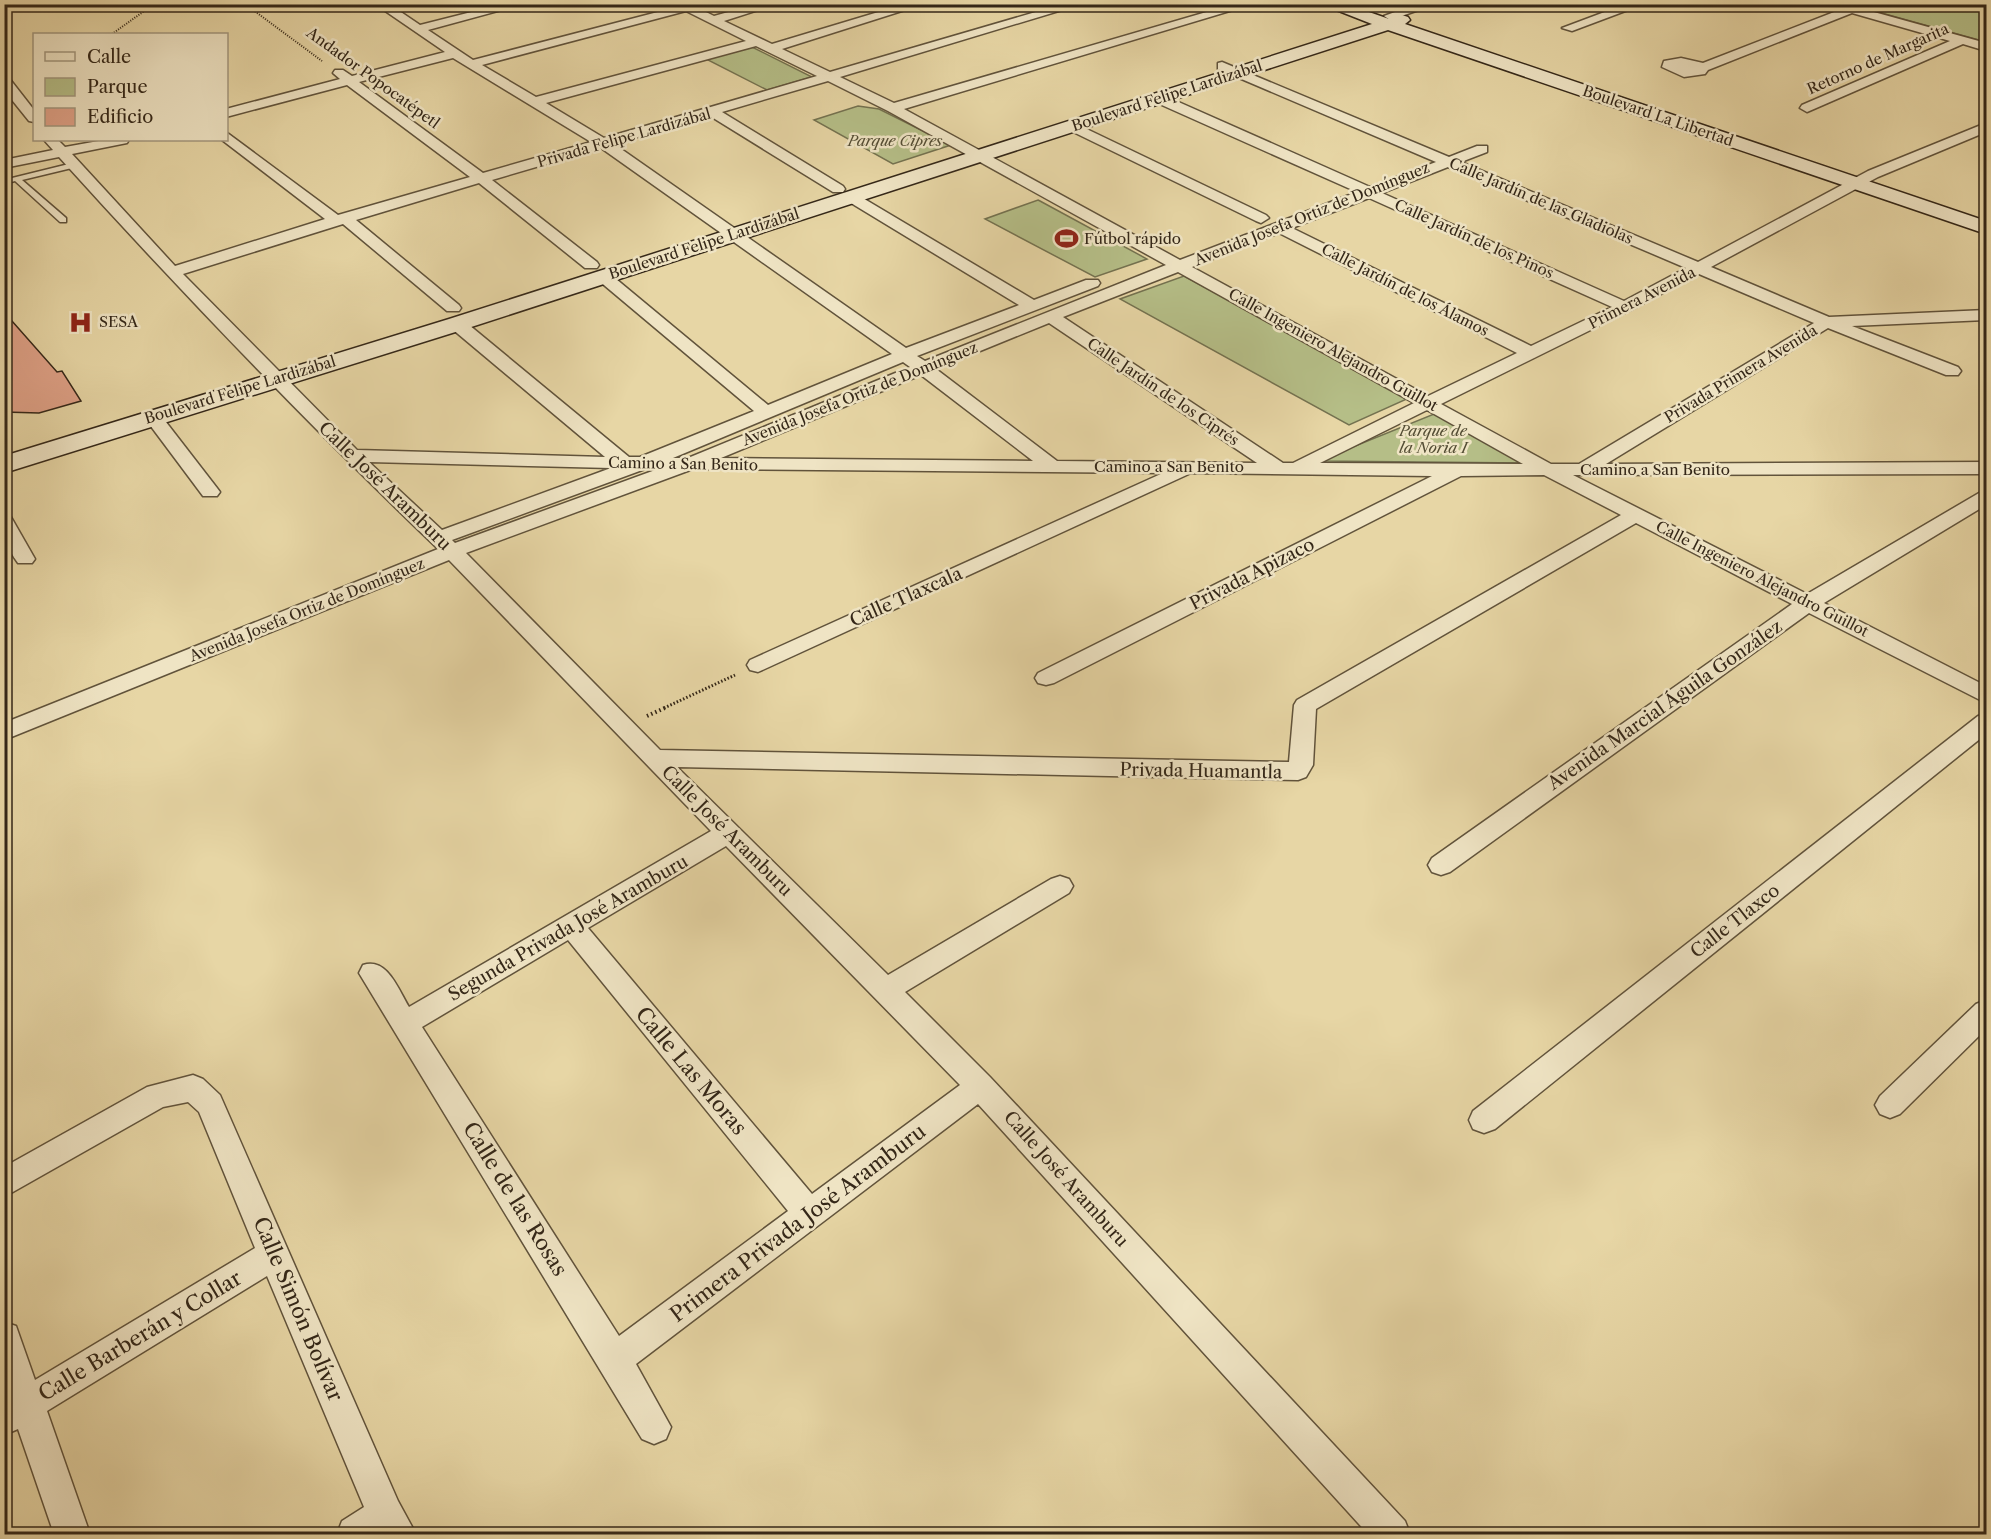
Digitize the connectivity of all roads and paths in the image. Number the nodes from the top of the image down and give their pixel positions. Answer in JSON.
{"nodes":[{"id":1,"x":154,"y":4,"type":"edge"},
{"id":2,"x":245,"y":4,"type":"edge"},
{"id":3,"x":380,"y":4,"type":"edge"},
{"id":4,"x":519,"y":4,"type":"edge"},
{"id":5,"x":772,"y":4,"type":"edge"},
{"id":6,"x":920,"y":4,"type":"edge"},
{"id":7,"x":1248,"y":4,"type":"edge"},
{"id":8,"x":1329,"y":4,"type":"edge"},
{"id":9,"x":1431,"y":4,"type":"edge"},
{"id":10,"x":1832,"y":4,"type":"edge"},
{"id":11,"x":1837,"y":4,"type":"edge"},
{"id":12,"x":1865,"y":4,"type":"edge"},
{"id":13,"x":1068,"y":5,"type":"edge"},
{"id":14,"x":1634,"y":5,"type":"edge"},
{"id":15,"x":683,"y":6,"type":"edge"},
{"id":16,"x":1853,"y":9,"type":"junction"},
{"id":17,"x":1386,"y":16,"type":"edge"},
{"id":18,"x":713,"y":20,"type":"junction"},
{"id":19,"x":1569,"y":28,"type":"dead end"},
{"id":20,"x":419,"y":29,"type":"junction"},
{"id":21,"x":113,"y":33,"type":"edge"},
{"id":22,"x":1962,"y":40,"type":"junction"},
{"id":23,"x":763,"y":46,"type":"junction"},
{"id":24,"x":1986,"y":47,"type":"edge"},
{"id":25,"x":451,"y":50,"type":"junction"},
{"id":26,"x":1686,"y":62,"type":"junction"},
{"id":27,"x":471,"y":64,"type":"junction"},
{"id":28,"x":1702,"y":68,"type":"junction"},
{"id":29,"x":1230,"y":69,"type":"junction"},
{"id":30,"x":344,"y":77,"type":"junction"},
{"id":31,"x":832,"y":78,"type":"junction"},
{"id":32,"x":4,"y":81,"type":"edge"},
{"id":33,"x":1160,"y":99,"type":"junction"},
{"id":34,"x":228,"y":102,"type":"edge"},
{"id":35,"x":534,"y":102,"type":"junction"},
{"id":36,"x":893,"y":108,"type":"junction"},
{"id":37,"x":1807,"y":108,"type":"dead end"},
{"id":38,"x":228,"y":112,"type":"edge"},
{"id":39,"x":713,"y":112,"type":"junction"},
{"id":40,"x":33,"y":117,"type":"edge"},
{"id":41,"x":1072,"y":126,"type":"junction"},
{"id":42,"x":1986,"y":127,"type":"edge"},
{"id":43,"x":228,"y":136,"type":"edge"},
{"id":44,"x":116,"y":141,"type":"edge"},
{"id":45,"x":604,"y":144,"type":"junction"},
{"id":46,"x":65,"y":149,"type":"edge"},
{"id":47,"x":1482,"y":149,"type":"dead end"},
{"id":48,"x":972,"y":153,"type":"junction"},
{"id":49,"x":1426,"y":153,"type":"junction"},
{"id":50,"x":1444,"y":154,"type":"junction"},
{"id":51,"x":4,"y":164,"type":"edge"},
{"id":52,"x":1873,"y":174,"type":"junction"},
{"id":53,"x":17,"y":179,"type":"junction"},
{"id":54,"x":482,"y":179,"type":"junction"},
{"id":55,"x":4,"y":182,"type":"edge"},
{"id":56,"x":1349,"y":183,"type":"junction"},
{"id":57,"x":1857,"y":183,"type":"junction"},
{"id":58,"x":1368,"y":192,"type":"junction"},
{"id":59,"x":844,"y":193,"type":"junction"},
{"id":60,"x":1986,"y":212,"type":"edge"},
{"id":61,"x":1261,"y":218,"type":"junction"},
{"id":62,"x":63,"y":220,"type":"dead end"},
{"id":63,"x":341,"y":220,"type":"junction"},
{"id":64,"x":1279,"y":227,"type":"junction"},
{"id":65,"x":1986,"y":228,"type":"edge"},
{"id":66,"x":726,"y":229,"type":"junction"},
{"id":67,"x":1163,"y":256,"type":"junction"},
{"id":68,"x":1181,"y":266,"type":"junction"},
{"id":69,"x":1702,"y":267,"type":"junction"},
{"id":70,"x":597,"y":271,"type":"junction"},
{"id":71,"x":172,"y":272,"type":"junction"},
{"id":72,"x":1031,"y":305,"type":"junction"},
{"id":73,"x":1625,"y":307,"type":"junction"},
{"id":74,"x":1986,"y":315,"type":"edge"},
{"id":75,"x":455,"y":316,"type":"junction"},
{"id":76,"x":1050,"y":316,"type":"junction"},
{"id":77,"x":1827,"y":322,"type":"junction"},
{"id":78,"x":1531,"y":353,"type":"junction"},
{"id":79,"x":904,"y":356,"type":"junction"},
{"id":80,"x":924,"y":368,"type":"junction"},
{"id":81,"x":1952,"y":371,"type":"dead end"},
{"id":82,"x":272,"y":374,"type":"junction"},
{"id":83,"x":1430,"y":404,"type":"junction"},
{"id":84,"x":765,"y":411,"type":"junction"},
{"id":85,"x":153,"y":417,"type":"junction"},
{"id":86,"x":4,"y":451,"type":"edge"},
{"id":87,"x":352,"y":456,"type":"junction"},
{"id":88,"x":632,"y":464,"type":"junction"},
{"id":89,"x":690,"y":464,"type":"junction"},
{"id":90,"x":4,"y":465,"type":"edge"},
{"id":91,"x":1053,"y":467,"type":"junction"},
{"id":92,"x":1276,"y":467,"type":"junction"},
{"id":93,"x":1296,"y":467,"type":"junction"},
{"id":94,"x":1190,"y":468,"type":"junction"},
{"id":95,"x":1986,"y":468,"type":"edge"},
{"id":96,"x":1458,"y":470,"type":"junction"},
{"id":97,"x":1550,"y":471,"type":"junction"},
{"id":98,"x":1580,"y":471,"type":"junction"},
{"id":99,"x":210,"y":492,"type":"dead end"},
{"id":100,"x":1986,"y":497,"type":"edge"},
{"id":101,"x":1637,"y":514,"type":"junction"},
{"id":102,"x":4,"y":521,"type":"edge"},
{"id":103,"x":445,"y":545,"type":"junction"},
{"id":104,"x":25,"y":559,"type":"dead end"},
{"id":105,"x":1808,"y":603,"type":"junction"},
{"id":106,"x":758,"y":664,"type":"joint"},
{"id":107,"x":1046,"y":678,"type":"dead end"},
{"id":108,"x":1986,"y":695,"type":"edge"},
{"id":109,"x":1986,"y":722,"type":"edge"},
{"id":110,"x":623,"y":727,"type":"junction"},
{"id":111,"x":4,"y":732,"type":"edge"},
{"id":112,"x":654,"y":758,"type":"junction"},
{"id":113,"x":730,"y":832,"type":"junction"},
{"id":114,"x":1441,"y":865,"type":"dead end"},
{"id":115,"x":1060,"y":886,"type":"dead end"},
{"id":116,"x":572,"y":927,"type":"junction"},
{"id":117,"x":373,"y":973,"type":"dead end"},
{"id":118,"x":886,"y":990,"type":"junction"},
{"id":119,"x":1986,"y":1012,"type":"edge"},
{"id":120,"x":405,"y":1023,"type":"junction"},
{"id":121,"x":980,"y":1086,"type":"junction"},
{"id":122,"x":1890,"y":1105,"type":"dead end"},
{"id":123,"x":1484,"y":1120,"type":"dead end"},
{"id":124,"x":4,"y":1184,"type":"edge"},
{"id":125,"x":810,"y":1214,"type":"junction"},
{"id":126,"x":274,"y":1254,"type":"junction"},
{"id":127,"x":4,"y":1338,"type":"edge"},
{"id":128,"x":615,"y":1360,"type":"junction"},
{"id":129,"x":16,"y":1411,"type":"edge"},
{"id":130,"x":654,"y":1427,"type":"dead end"},
{"id":131,"x":392,"y":1524,"type":"edge"},
{"id":132,"x":72,"y":1534,"type":"edge"},
{"id":133,"x":355,"y":1534,"type":"edge"},
{"id":134,"x":1392,"y":1534,"type":"edge"}],
"edges":[{"from":1,"to":21,"type":"path"},
{"from":2,"to":30,"type":"path","name":"Andador Popocatépetl"},
{"from":3,"to":20,"type":"street"},
{"from":4,"to":20,"type":"street"},
{"from":5,"to":18,"type":"street"},
{"from":6,"to":23,"type":"street"},
{"from":7,"to":36,"type":"street"},
{"from":8,"to":17,"type":"main road","name":"Boulevard La Libertad"},
{"from":9,"to":17,"type":"street"},
{"from":10,"to":26,"type":"street"},
{"from":11,"to":16,"type":"street"},
{"from":12,"to":16,"type":"street"},
{"from":13,"to":31,"type":"street","name":"Privada Felipe Lardizábal"},
{"from":14,"to":19,"type":"street"},
{"from":15,"to":18,"type":"street","name":"Calle Ingeniero Alejandro Guillot"},
{"from":15,"to":27,"type":"street"},
{"from":16,"to":22,"type":"street"},
{"from":16,"to":28,"type":"street"},
{"from":17,"to":29,"type":"main road","name":"Boulevard Felipe Lardizábal"},
{"from":17,"to":52,"type":"main road","name":"Boulevard La Libertad"},
{"from":17,"to":57,"type":"main road","name":"Boulevard La Libertad"},
{"from":18,"to":23,"type":"street","name":"Calle Ingeniero Alejandro Guillot"},
{"from":20,"to":25,"type":"street"},
{"from":22,"to":24,"type":"street"},
{"from":22,"to":37,"type":"street","name":"Retorno de Margarita"},
{"from":23,"to":31,"type":"street","name":"Calle Ingeniero Alejandro Guillot"},
{"from":23,"to":35,"type":"street"},
{"from":25,"to":27,"type":"street"},
{"from":25,"to":30,"type":"street"},
{"from":26,"to":28,"type":"street"},
{"from":26,"to":28,"type":"street"},
{"from":27,"to":35,"type":"street"},
{"from":29,"to":33,"type":"main road","name":"Boulevard Felipe Lardizábal"},
{"from":29,"to":48,"type":"main road","name":"Boulevard Felipe Lardizábal"},
{"from":29,"to":49,"type":"street","name":"Calle Jardín de las Gladiolas"},
{"from":30,"to":34,"type":"street"},
{"from":30,"to":38,"type":"street"},
{"from":30,"to":54,"type":"street","name":"Andador Popocatépetl"},
{"from":31,"to":36,"type":"street","name":"Calle Ingeniero Alejandro Guillot"},
{"from":31,"to":39,"type":"street","name":"Privada Felipe Lardizábal"},
{"from":32,"to":40,"type":"street"},
{"from":33,"to":41,"type":"main road","name":"Boulevard Felipe Lardizábal"},
{"from":33,"to":56,"type":"street","name":"Calle Jardín de los Pinos"},
{"from":35,"to":45,"type":"street"},
{"from":36,"to":48,"type":"street","name":"Calle Ingeniero Alejandro Guillot"},
{"from":39,"to":45,"type":"street","name":"Privada Felipe Lardizábal"},
{"from":39,"to":59,"type":"street"},
{"from":41,"to":48,"type":"main road","name":"Boulevard Felipe Lardizábal"},
{"from":41,"to":61,"type":"street"},
{"from":42,"to":52,"type":"street","name":"Primera Avenida"},
{"from":43,"to":63,"type":"street"},
{"from":44,"to":46,"type":"street"},
{"from":45,"to":54,"type":"street","name":"Privada Felipe Lardizábal"},
{"from":45,"to":66,"type":"street"},
{"from":46,"to":51,"type":"street"},
{"from":46,"to":53,"type":"lane"},
{"from":46,"to":71,"type":"street","name":"Calle José Aramburu"},
{"from":47,"to":50,"type":"street","name":"Avenida Josefa Ortiz de Domínguez"},
{"from":48,"to":59,"type":"main road","name":"Boulevard Felipe Lardizábal"},
{"from":48,"to":67,"type":"street","name":"Calle Ingeniero Alejandro Guillot"},
{"from":49,"to":50,"type":"street","name":"Calle Jardín de las Gladiolas"},
{"from":49,"to":56,"type":"street","name":"Avenida Josefa Ortiz de Domínguez"},
{"from":50,"to":58,"type":"street","name":"Avenida Josefa Ortiz de Domínguez"},
{"from":50,"to":69,"type":"street","name":"Calle Jardín de las Gladiolas"},
{"from":52,"to":57,"type":"street","name":"Primera Avenida"},
{"from":52,"to":60,"type":"main road","name":"Boulevard La Libertad"},
{"from":53,"to":55,"type":"lane"},
{"from":53,"to":62,"type":"lane"},
{"from":54,"to":63,"type":"street","name":"Privada Felipe Lardizábal"},
{"from":54,"to":70,"type":"street","name":"Andador Popocatépetl"},
{"from":56,"to":58,"type":"street","name":"Calle Jardín de los Pinos"},
{"from":56,"to":61,"type":"street","name":"Avenida Josefa Ortiz de Domínguez"},
{"from":57,"to":65,"type":"main road","name":"Boulevard La Libertad"},
{"from":57,"to":69,"type":"street","name":"Primera Avenida"},
{"from":58,"to":64,"type":"street","name":"Avenida Josefa Ortiz de Domínguez"},
{"from":58,"to":73,"type":"street","name":"Calle Jardín de los Pinos"},
{"from":59,"to":66,"type":"main road","name":"Boulevard Felipe Lardizábal"},
{"from":59,"to":72,"type":"street"},
{"from":61,"to":67,"type":"street","name":"Avenida Josefa Ortiz de Domínguez"},
{"from":63,"to":71,"type":"street","name":"Privada Felipe Lardizábal"},
{"from":63,"to":75,"type":"street"},
{"from":64,"to":68,"type":"street","name":"Avenida Josefa Ortiz de Domínguez"},
{"from":64,"to":78,"type":"street","name":"Calle Jardín de los Álamos"},
{"from":66,"to":70,"type":"main road","name":"Boulevard Felipe Lardizábal"},
{"from":66,"to":79,"type":"street"},
{"from":67,"to":68,"type":"street","name":"Calle Ingeniero Alejandro Guillot"},
{"from":67,"to":72,"type":"street","name":"Avenida Josefa Ortiz de Domínguez"},
{"from":68,"to":76,"type":"street","name":"Avenida Josefa Ortiz de Domínguez"},
{"from":68,"to":83,"type":"street","name":"Calle Ingeniero Alejandro Guillot"},
{"from":69,"to":73,"type":"street","name":"Primera Avenida"},
{"from":69,"to":77,"type":"street","name":"Calle Jardín de las Gladiolas"},
{"from":70,"to":75,"type":"main road","name":"Boulevard Felipe Lardizábal"},
{"from":70,"to":84,"type":"street","name":"Andador Popocatépetl"},
{"from":71,"to":82,"type":"street","name":"Calle José Aramburu"},
{"from":72,"to":79,"type":"street","name":"Avenida Josefa Ortiz de Domínguez"},
{"from":73,"to":78,"type":"street","name":"Primera Avenida"},
{"from":74,"to":77,"type":"street","name":"Privada Primera Avenida"},
{"from":75,"to":82,"type":"main road","name":"Boulevard Felipe Lardizábal"},
{"from":75,"to":88,"type":"street"},
{"from":76,"to":80,"type":"street","name":"Avenida Josefa Ortiz de Domínguez"},
{"from":76,"to":92,"type":"street","name":"Calle Jardín de los Ciprés"},
{"from":77,"to":81,"type":"street","name":"Calle Jardín de las Gladiolas"},
{"from":77,"to":98,"type":"street","name":"Privada Primera Avenida"},
{"from":78,"to":83,"type":"street","name":"Primera Avenida"},
{"from":79,"to":80,"type":"street"},
{"from":79,"to":84,"type":"street","name":"Avenida Josefa Ortiz de Domínguez"},
{"from":80,"to":89,"type":"street","name":"Avenida Josefa Ortiz de Domínguez"},
{"from":80,"to":91,"type":"street"},
{"from":82,"to":85,"type":"main road","name":"Boulevard Felipe Lardizábal"},
{"from":82,"to":86,"type":"main road","name":"Boulevard Felipe Lardizábal"},
{"from":82,"to":87,"type":"street","name":"Calle José Aramburu"},
{"from":83,"to":93,"type":"street","name":"Primera Avenida"},
{"from":83,"to":97,"type":"street","name":"Calle Ingeniero Alejandro Guillot"},
{"from":84,"to":88,"type":"street","name":"Avenida Josefa Ortiz de Domínguez"},
{"from":85,"to":90,"type":"main road","name":"Boulevard Felipe Lardizábal"},
{"from":85,"to":99,"type":"street"},
{"from":87,"to":88,"type":"street","name":"Camino a San Benito"},
{"from":87,"to":103,"type":"street","name":"Calle José Aramburu"},
{"from":88,"to":89,"type":"street","name":"Camino a San Benito"},
{"from":88,"to":103,"type":"street","name":"Avenida Josefa Ortiz de Domínguez"},
{"from":89,"to":91,"type":"street","name":"Camino a San Benito"},
{"from":89,"to":103,"type":"street","name":"Avenida Josefa Ortiz de Domínguez"},
{"from":91,"to":94,"type":"street","name":"Camino a San Benito"},
{"from":92,"to":93,"type":"street","name":"Camino a San Benito"},
{"from":92,"to":94,"type":"street","name":"Camino a San Benito"},
{"from":93,"to":96,"type":"street","name":"Camino a San Benito"},
{"from":94,"to":106,"type":"street","name":"Calle Tlaxcala"},
{"from":95,"to":98,"type":"street","name":"Camino a San Benito"},
{"from":96,"to":97,"type":"street","name":"Camino a San Benito"},
{"from":96,"to":107,"type":"street","name":"Privada Apizaco"},
{"from":97,"to":98,"type":"street","name":"Camino a San Benito"},
{"from":97,"to":101,"type":"street","name":"Calle Ingeniero Alejandro Guillot"},
{"from":100,"to":105,"type":"street","name":"Avenida Marcial Águila González"},
{"from":101,"to":105,"type":"street","name":"Calle Ingeniero Alejandro Guillot"},
{"from":101,"to":112,"type":"street","name":"Privada Huamantla"},
{"from":102,"to":104,"type":"street"},
{"from":103,"to":110,"type":"street","name":"Calle José Aramburu"},
{"from":103,"to":111,"type":"street","name":"Avenida Josefa Ortiz de Domínguez"},
{"from":105,"to":108,"type":"street","name":"Calle Ingeniero Alejandro Guillot"},
{"from":105,"to":114,"type":"street","name":"Avenida Marcial Águila González"},
{"from":106,"to":110,"type":"path"},
{"from":109,"to":123,"type":"street","name":"Calle Tlaxco"},
{"from":110,"to":112,"type":"street","name":"Calle José Aramburu"},
{"from":112,"to":113,"type":"street","name":"Calle José Aramburu"},
{"from":113,"to":116,"type":"street","name":"Segunda Privada José Aramburu"},
{"from":113,"to":118,"type":"street","name":"Calle José Aramburu"},
{"from":115,"to":118,"type":"street"},
{"from":116,"to":120,"type":"street","name":"Segunda Privada José Aramburu"},
{"from":116,"to":125,"type":"street","name":"Calle Las Moras"},
{"from":117,"to":120,"type":"street","name":"Calle de las Rosas"},
{"from":118,"to":121,"type":"street","name":"Calle José Aramburu"},
{"from":119,"to":122,"type":"street"},
{"from":120,"to":128,"type":"street","name":"Calle de las Rosas"},
{"from":121,"to":125,"type":"street","name":"Primera Privada José Aramburu"},
{"from":121,"to":134,"type":"street","name":"Calle José Aramburu"},
{"from":124,"to":126,"type":"street","name":"Calle Simón Bolívar"},
{"from":125,"to":128,"type":"street","name":"Primera Privada José Aramburu"},
{"from":126,"to":129,"type":"street","name":"Calle Barberán y Collar"},
{"from":126,"to":131,"type":"street","name":"Calle Simón Bolívar"},
{"from":127,"to":129,"type":"street"},
{"from":128,"to":130,"type":"street","name":"Calle de las Rosas"},
{"from":129,"to":132,"type":"street"},
{"from":131,"to":133,"type":"street"}]}
